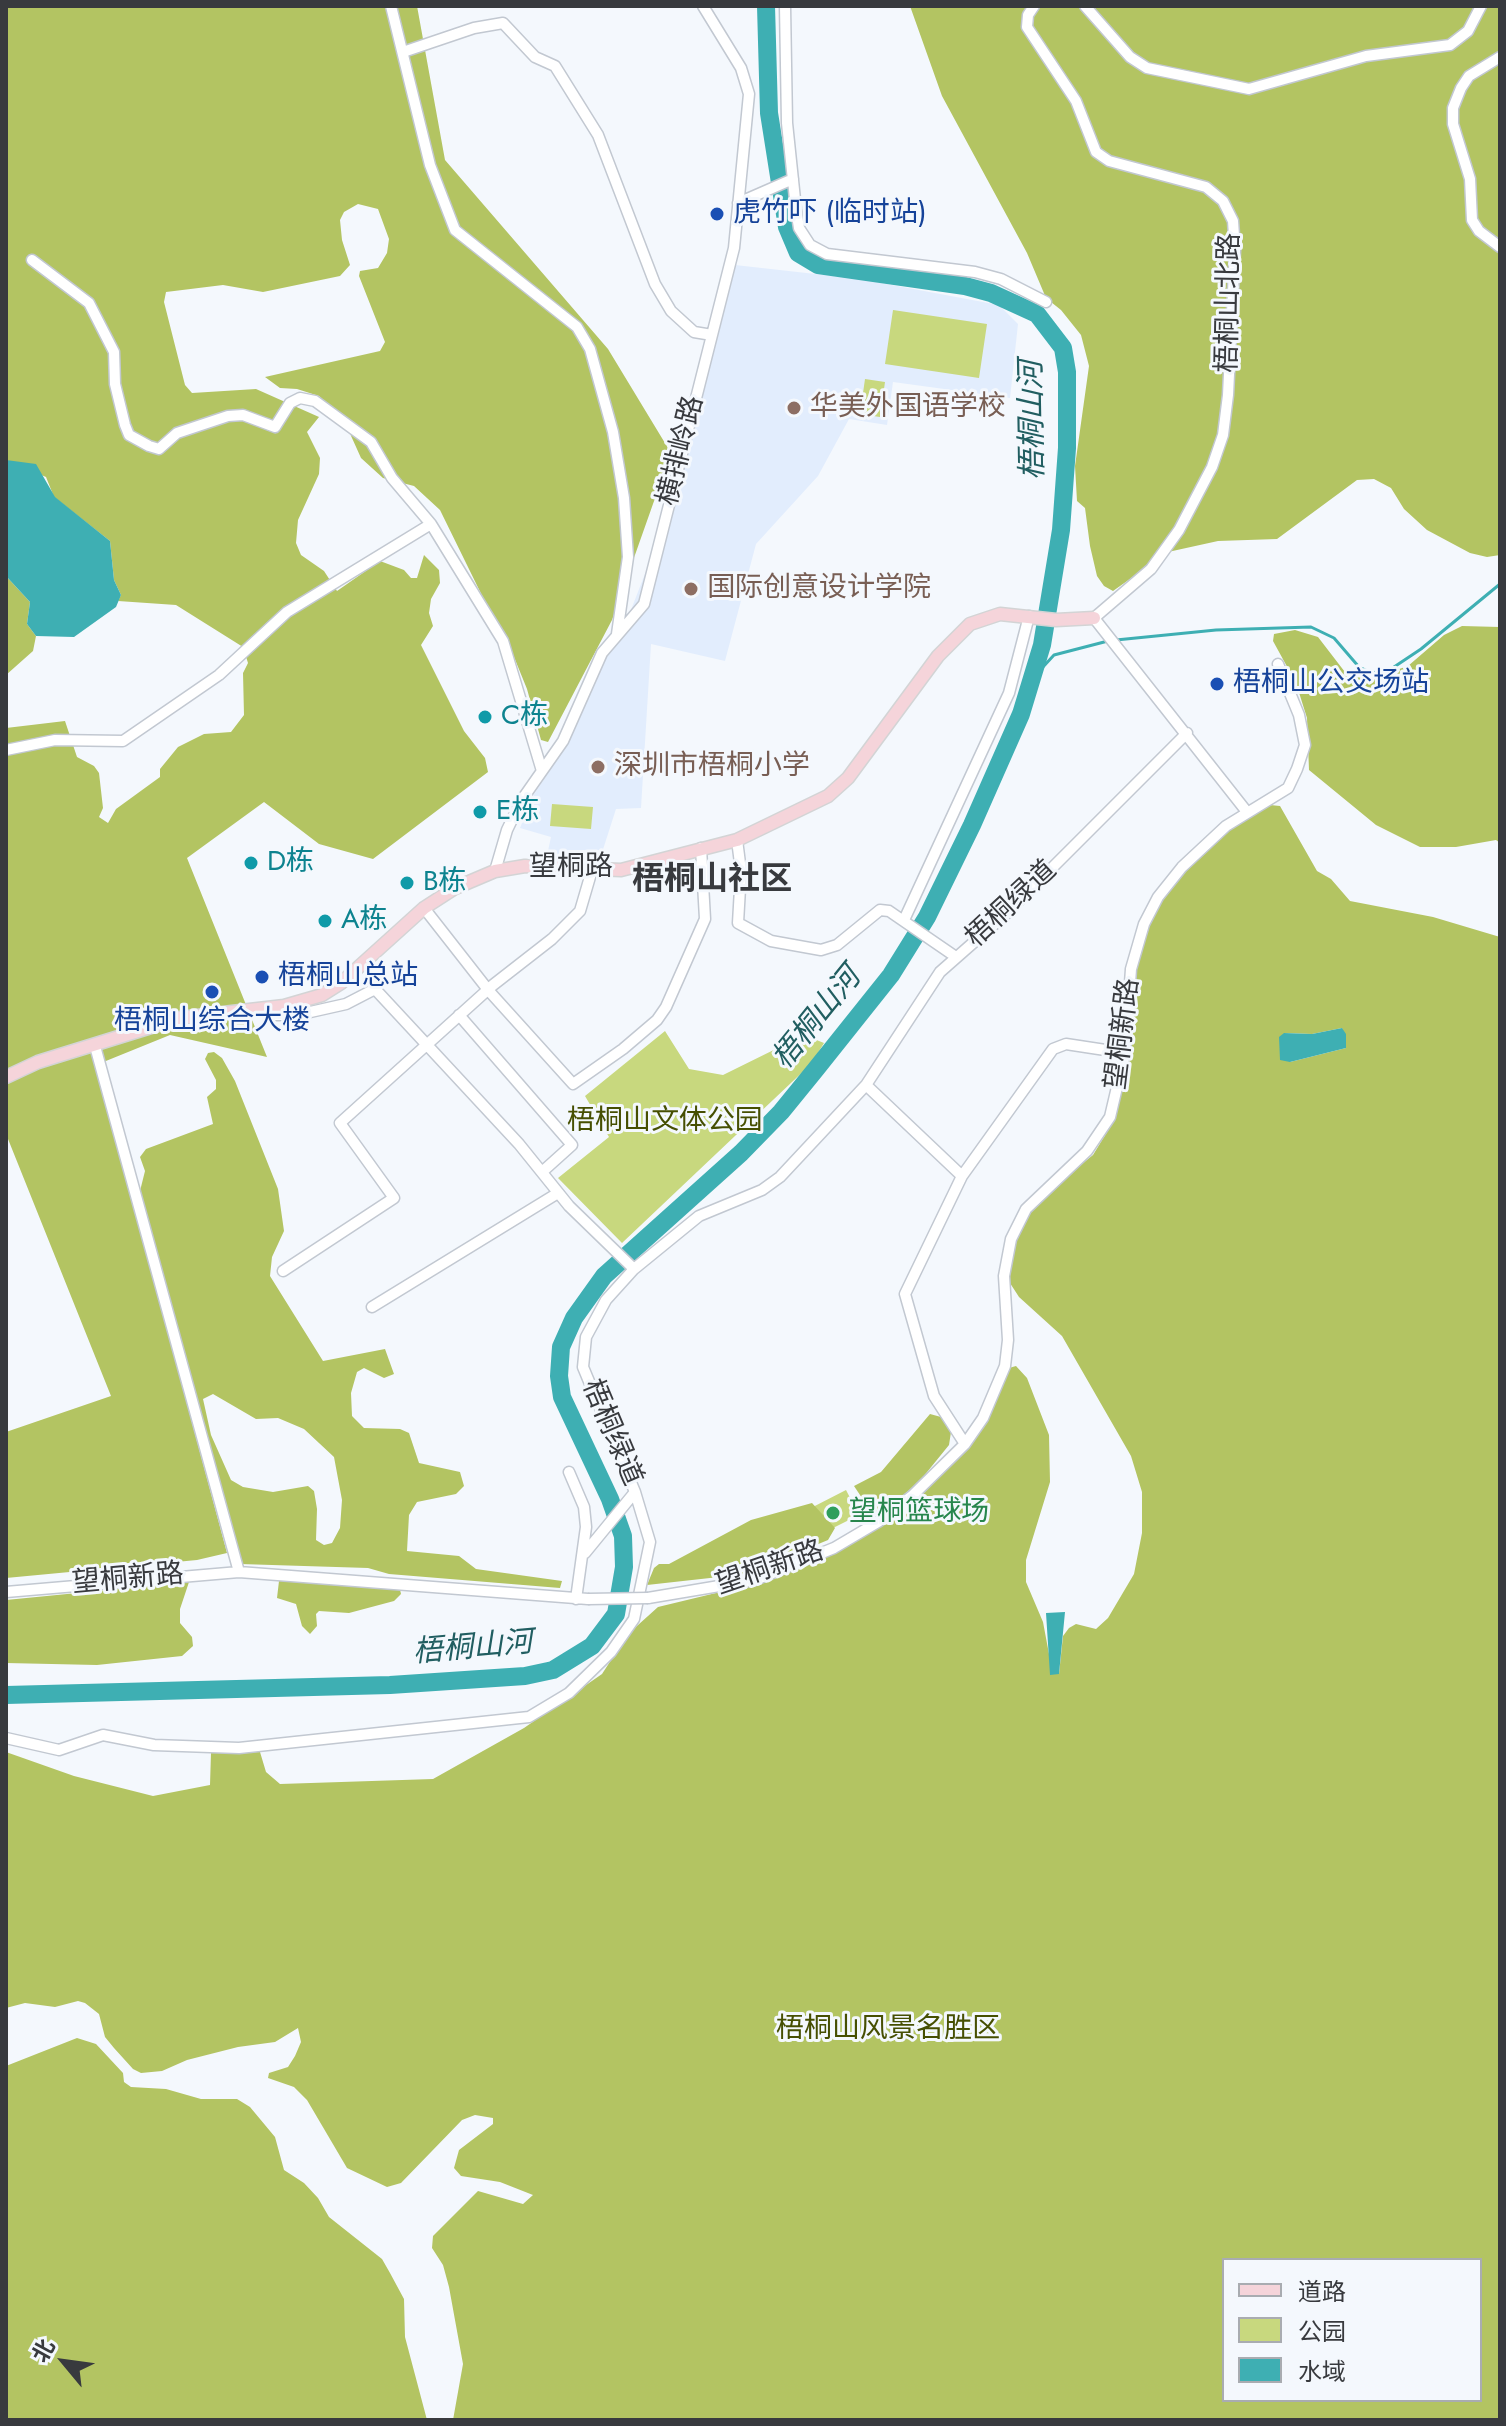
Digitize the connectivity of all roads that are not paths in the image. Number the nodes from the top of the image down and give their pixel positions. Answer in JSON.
{"nodes":[{"id":1,"x":391,"y":6,"type":"edge"},
{"id":2,"x":701,"y":6,"type":"edge"},
{"id":3,"x":785,"y":6,"type":"edge"},
{"id":4,"x":1034,"y":6,"type":"edge"},
{"id":5,"x":1085,"y":6,"type":"edge"},
{"id":6,"x":1481,"y":6,"type":"edge"},
{"id":7,"x":403,"y":52,"type":"junction"},
{"id":8,"x":1500,"y":57,"type":"edge"},
{"id":9,"x":793,"y":179,"type":"junction"},
{"id":10,"x":738,"y":203,"type":"junction"},
{"id":11,"x":1500,"y":247,"type":"edge"},
{"id":12,"x":32,"y":260,"type":"dead end"},
{"id":13,"x":1046,"y":302,"type":"dead end"},
{"id":14,"x":712,"y":335,"type":"junction"},
{"id":15,"x":431,"y":524,"type":"junction"},
{"id":16,"x":1029,"y":616,"type":"junction"},
{"id":17,"x":1097,"y":623,"type":"junction"},
{"id":18,"x":617,"y":634,"type":"junction"},
{"id":19,"x":1278,"y":664,"type":"dead end"},
{"id":20,"x":1187,"y":733,"type":"junction"},
{"id":21,"x":6,"y":750,"type":"edge"},
{"id":22,"x":542,"y":771,"type":"junction"},
{"id":23,"x":1247,"y":812,"type":"junction"},
{"id":24,"x":737,"y":840,"type":"junction"},
{"id":25,"x":701,"y":848,"type":"junction"},
{"id":26,"x":592,"y":870,"type":"junction"},
{"id":27,"x":495,"y":871,"type":"junction"},
{"id":28,"x":424,"y":908,"type":"junction"},
{"id":29,"x":907,"y":921,"type":"junction"},
{"id":30,"x":956,"y":957,"type":"junction"},
{"id":31,"x":488,"y":989,"type":"junction"},
{"id":32,"x":264,"y":1009,"type":"junction"},
{"id":33,"x":459,"y":1015,"type":"junction"},
{"id":34,"x":427,"y":1044,"type":"junction"},
{"id":35,"x":95,"y":1046,"type":"junction"},
{"id":36,"x":1125,"y":1053,"type":"junction"},
{"id":37,"x":6,"y":1077,"type":"edge"},
{"id":38,"x":866,"y":1085,"type":"junction"},
{"id":39,"x":542,"y":1172,"type":"junction"},
{"id":40,"x":962,"y":1176,"type":"junction"},
{"id":41,"x":558,"y":1193,"type":"junction"},
{"id":42,"x":632,"y":1267,"type":"junction"},
{"id":43,"x":283,"y":1271,"type":"dead end"},
{"id":44,"x":372,"y":1307,"type":"dead end"},
{"id":45,"x":965,"y":1444,"type":"junction"},
{"id":46,"x":569,"y":1472,"type":"dead end"},
{"id":47,"x":632,"y":1497,"type":"junction"},
{"id":48,"x":583,"y":1554,"type":"junction"},
{"id":49,"x":239,"y":1572,"type":"junction"},
{"id":50,"x":6,"y":1592,"type":"edge"},
{"id":51,"x":576,"y":1599,"type":"junction"},
{"id":52,"x":6,"y":1738,"type":"edge"}],
"edges":[{"from":1,"to":7,"type":"street"},
{"from":2,"to":10,"type":"street","name":"横排岭路"},
{"from":3,"to":9,"type":"street"},
{"from":4,"to":17,"type":"street","name":"梧桐山北路"},
{"from":5,"to":6,"type":"street"},
{"from":7,"to":14,"type":"street"},
{"from":7,"to":18,"type":"street"},
{"from":8,"to":11,"type":"street"},
{"from":9,"to":10,"type":"street"},
{"from":9,"to":13,"type":"street"},
{"from":10,"to":14,"type":"street","name":"横排岭路"},
{"from":12,"to":15,"type":"street"},
{"from":14,"to":18,"type":"street","name":"横排岭路"},
{"from":15,"to":21,"type":"street"},
{"from":15,"to":22,"type":"street"},
{"from":16,"to":17,"type":"main road","name":"望桐路"},
{"from":16,"to":24,"type":"main road","name":"望桐路"},
{"from":16,"to":29,"type":"street"},
{"from":17,"to":20,"type":"street"},
{"from":18,"to":22,"type":"street","name":"横排岭路"},
{"from":19,"to":23,"type":"street","name":"望桐新路"},
{"from":20,"to":23,"type":"street"},
{"from":20,"to":30,"type":"street","name":"梧桐绿道"},
{"from":22,"to":27,"type":"street","name":"横排岭路"},
{"from":23,"to":36,"type":"street","name":"望桐新路"},
{"from":24,"to":25,"type":"main road","name":"望桐路"},
{"from":24,"to":29,"type":"street"},
{"from":25,"to":26,"type":"main road","name":"望桐路"},
{"from":25,"to":31,"type":"street"},
{"from":26,"to":27,"type":"main road","name":"望桐路"},
{"from":26,"to":31,"type":"street"},
{"from":27,"to":28,"type":"main road","name":"望桐路"},
{"from":28,"to":31,"type":"street"},
{"from":28,"to":32,"type":"main road","name":"望桐路"},
{"from":29,"to":30,"type":"street"},
{"from":30,"to":38,"type":"street","name":"梧桐绿道"},
{"from":31,"to":33,"type":"street"},
{"from":32,"to":34,"type":"street"},
{"from":32,"to":35,"type":"main road","name":"望桐路"},
{"from":33,"to":34,"type":"street"},
{"from":33,"to":39,"type":"street"},
{"from":34,"to":39,"type":"street"},
{"from":34,"to":43,"type":"street"},
{"from":35,"to":37,"type":"main road","name":"望桐路"},
{"from":35,"to":49,"type":"street"},
{"from":36,"to":40,"type":"street"},
{"from":36,"to":45,"type":"street","name":"望桐新路"},
{"from":38,"to":40,"type":"street"},
{"from":38,"to":42,"type":"street","name":"梧桐绿道"},
{"from":39,"to":41,"type":"street"},
{"from":40,"to":45,"type":"street"},
{"from":41,"to":42,"type":"street"},
{"from":41,"to":44,"type":"street"},
{"from":42,"to":47,"type":"street","name":"梧桐绿道"},
{"from":45,"to":51,"type":"street","name":"望桐新路","bridge":true},
{"from":46,"to":48,"type":"street"},
{"from":47,"to":48,"type":"street"},
{"from":47,"to":52,"type":"street","name":"梧桐绿道"},
{"from":48,"to":51,"type":"street"},
{"from":49,"to":50,"type":"street","name":"望桐新路"},
{"from":49,"to":51,"type":"street","name":"望桐新路"}]}
